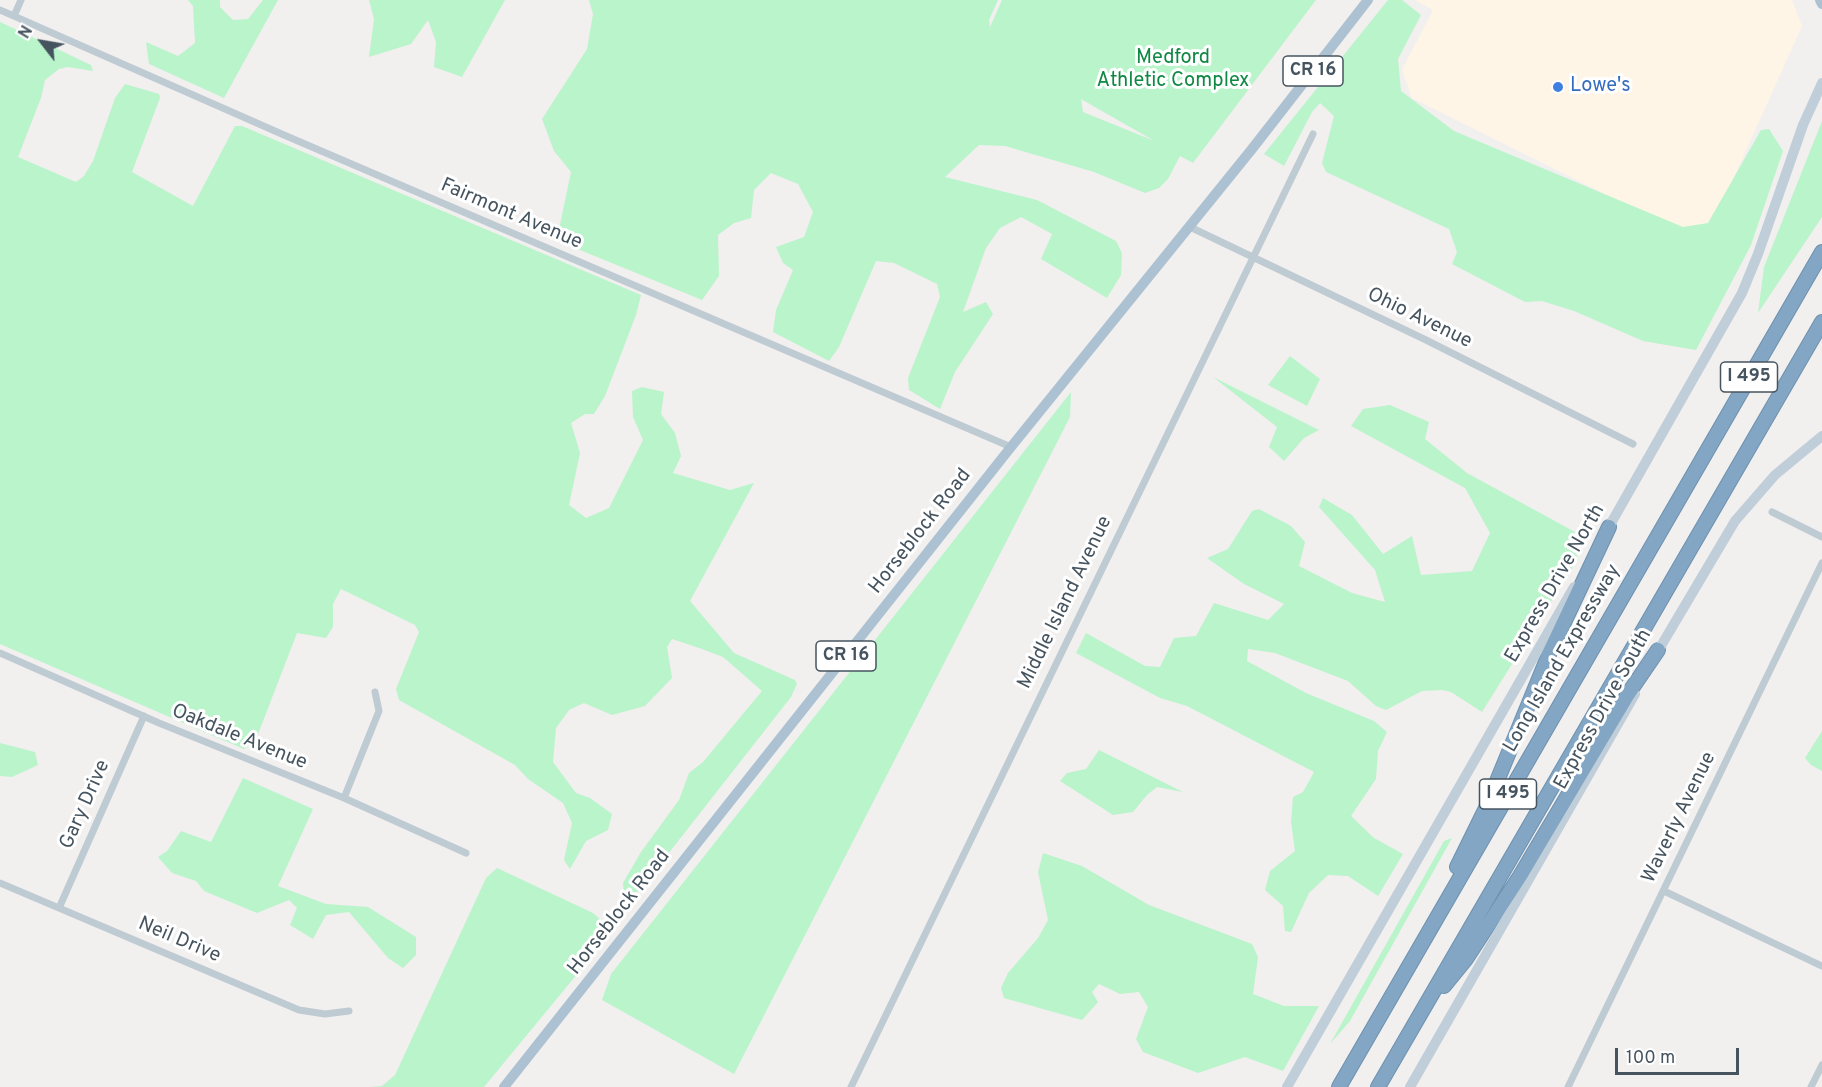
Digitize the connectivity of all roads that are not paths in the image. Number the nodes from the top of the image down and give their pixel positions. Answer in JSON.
{"nodes":[{"id":1,"x":21,"y":0,"type":"edge"},
{"id":2,"x":1368,"y":0,"type":"edge"},
{"id":3,"x":1820,"y":0,"type":"edge"},
{"id":4,"x":1822,"y":4,"type":"edge"},
{"id":5,"x":0,"y":10,"type":"edge"},
{"id":6,"x":14,"y":16,"type":"junction"},
{"id":7,"x":1822,"y":82,"type":"edge"},
{"id":8,"x":1313,"y":134,"type":"dead end"},
{"id":9,"x":1190,"y":227,"type":"junction"},
{"id":10,"x":1822,"y":252,"type":"edge"},
{"id":11,"x":1251,"y":257,"type":"junction"},
{"id":12,"x":1822,"y":322,"type":"edge"},
{"id":13,"x":1822,"y":436,"type":"edge"},
{"id":14,"x":1633,"y":444,"type":"dead end"},
{"id":15,"x":1011,"y":447,"type":"junction"},
{"id":16,"x":1772,"y":512,"type":"dead end"},
{"id":17,"x":1609,"y":527,"type":"junction"},
{"id":18,"x":1822,"y":537,"type":"edge"},
{"id":19,"x":1822,"y":563,"type":"edge"},
{"id":20,"x":1658,"y":650,"type":"junction"},
{"id":21,"x":0,"y":653,"type":"edge"},
{"id":22,"x":375,"y":692,"type":"dead end"},
{"id":23,"x":144,"y":716,"type":"junction"},
{"id":24,"x":344,"y":798,"type":"junction"},
{"id":25,"x":466,"y":853,"type":"dead end"},
{"id":26,"x":0,"y":883,"type":"edge"},
{"id":27,"x":1664,"y":891,"type":"junction"},
{"id":28,"x":59,"y":908,"type":"junction"},
{"id":29,"x":1420,"y":947,"type":"junction"},
{"id":30,"x":1822,"y":966,"type":"edge"},
{"id":31,"x":349,"y":1011,"type":"dead end"},
{"id":32,"x":1418,"y":1018,"type":"junction"},
{"id":33,"x":1822,"y":1065,"type":"edge"},
{"id":34,"x":504,"y":1087,"type":"edge"},
{"id":35,"x":850,"y":1087,"type":"edge"},
{"id":36,"x":1287,"y":1087,"type":"edge"},
{"id":37,"x":1339,"y":1087,"type":"edge"},
{"id":38,"x":1378,"y":1087,"type":"edge"},
{"id":39,"x":1410,"y":1087,"type":"edge"},
{"id":40,"x":1568,"y":1087,"type":"edge"},
{"id":41,"x":1811,"y":1087,"type":"edge"}],
"edges":[{"from":1,"to":6,"type":"street"},
{"from":2,"to":9,"type":"main road","name":"Horseblock Road","number":"CR 16"},
{"from":3,"to":4,"type":"main road"},
{"from":5,"to":6,"type":"street","name":"Fairmont Avenue"},
{"from":6,"to":15,"type":"street","name":"Fairmont Avenue"},
{"from":7,"to":17,"type":"main road","name":"Express Drive North"},
{"from":8,"to":11,"type":"street","name":"Middle Island Avenue"},
{"from":9,"to":11,"type":"street","name":"Ohio Avenue"},
{"from":9,"to":15,"type":"main road","name":"Horseblock Road","number":"CR 16"},
{"from":10,"to":29,"type":"highway","name":"Long Island Expressway","number":"I 495"},
{"from":11,"to":14,"type":"street","name":"Ohio Avenue"},
{"from":11,"to":35,"type":"street","name":"Middle Island Avenue"},
{"from":12,"to":32,"type":"highway","number":"I 495"},
{"from":13,"to":20,"type":"main road","name":"Express Drive South"},
{"from":15,"to":34,"type":"main road","name":"Horseblock Road","number":"CR 16"},
{"from":16,"to":18,"type":"street"},
{"from":17,"to":29,"type":"highway"},
{"from":17,"to":36,"type":"main road","name":"Express Drive North"},
{"from":19,"to":27,"type":"street","name":"Waverly Avenue"},
{"from":20,"to":32,"type":"highway"},
{"from":20,"to":39,"type":"main road","name":"Express Drive South"},
{"from":21,"to":23,"type":"street","name":"Oakdale Avenue"},
{"from":22,"to":24,"type":"street"},
{"from":23,"to":24,"type":"street","name":"Oakdale Avenue"},
{"from":23,"to":28,"type":"street","name":"Gary Drive"},
{"from":24,"to":25,"type":"street","name":"Oakdale Avenue"},
{"from":26,"to":28,"type":"street","name":"Neil Drive"},
{"from":27,"to":30,"type":"street"},
{"from":27,"to":40,"type":"street","name":"Waverly Avenue"},
{"from":28,"to":31,"type":"street","name":"Neil Drive"},
{"from":29,"to":37,"type":"highway","name":"Long Island Expressway","number":"I 495"},
{"from":32,"to":38,"type":"highway","number":"I 495"},
{"from":33,"to":41,"type":"street"}]}
